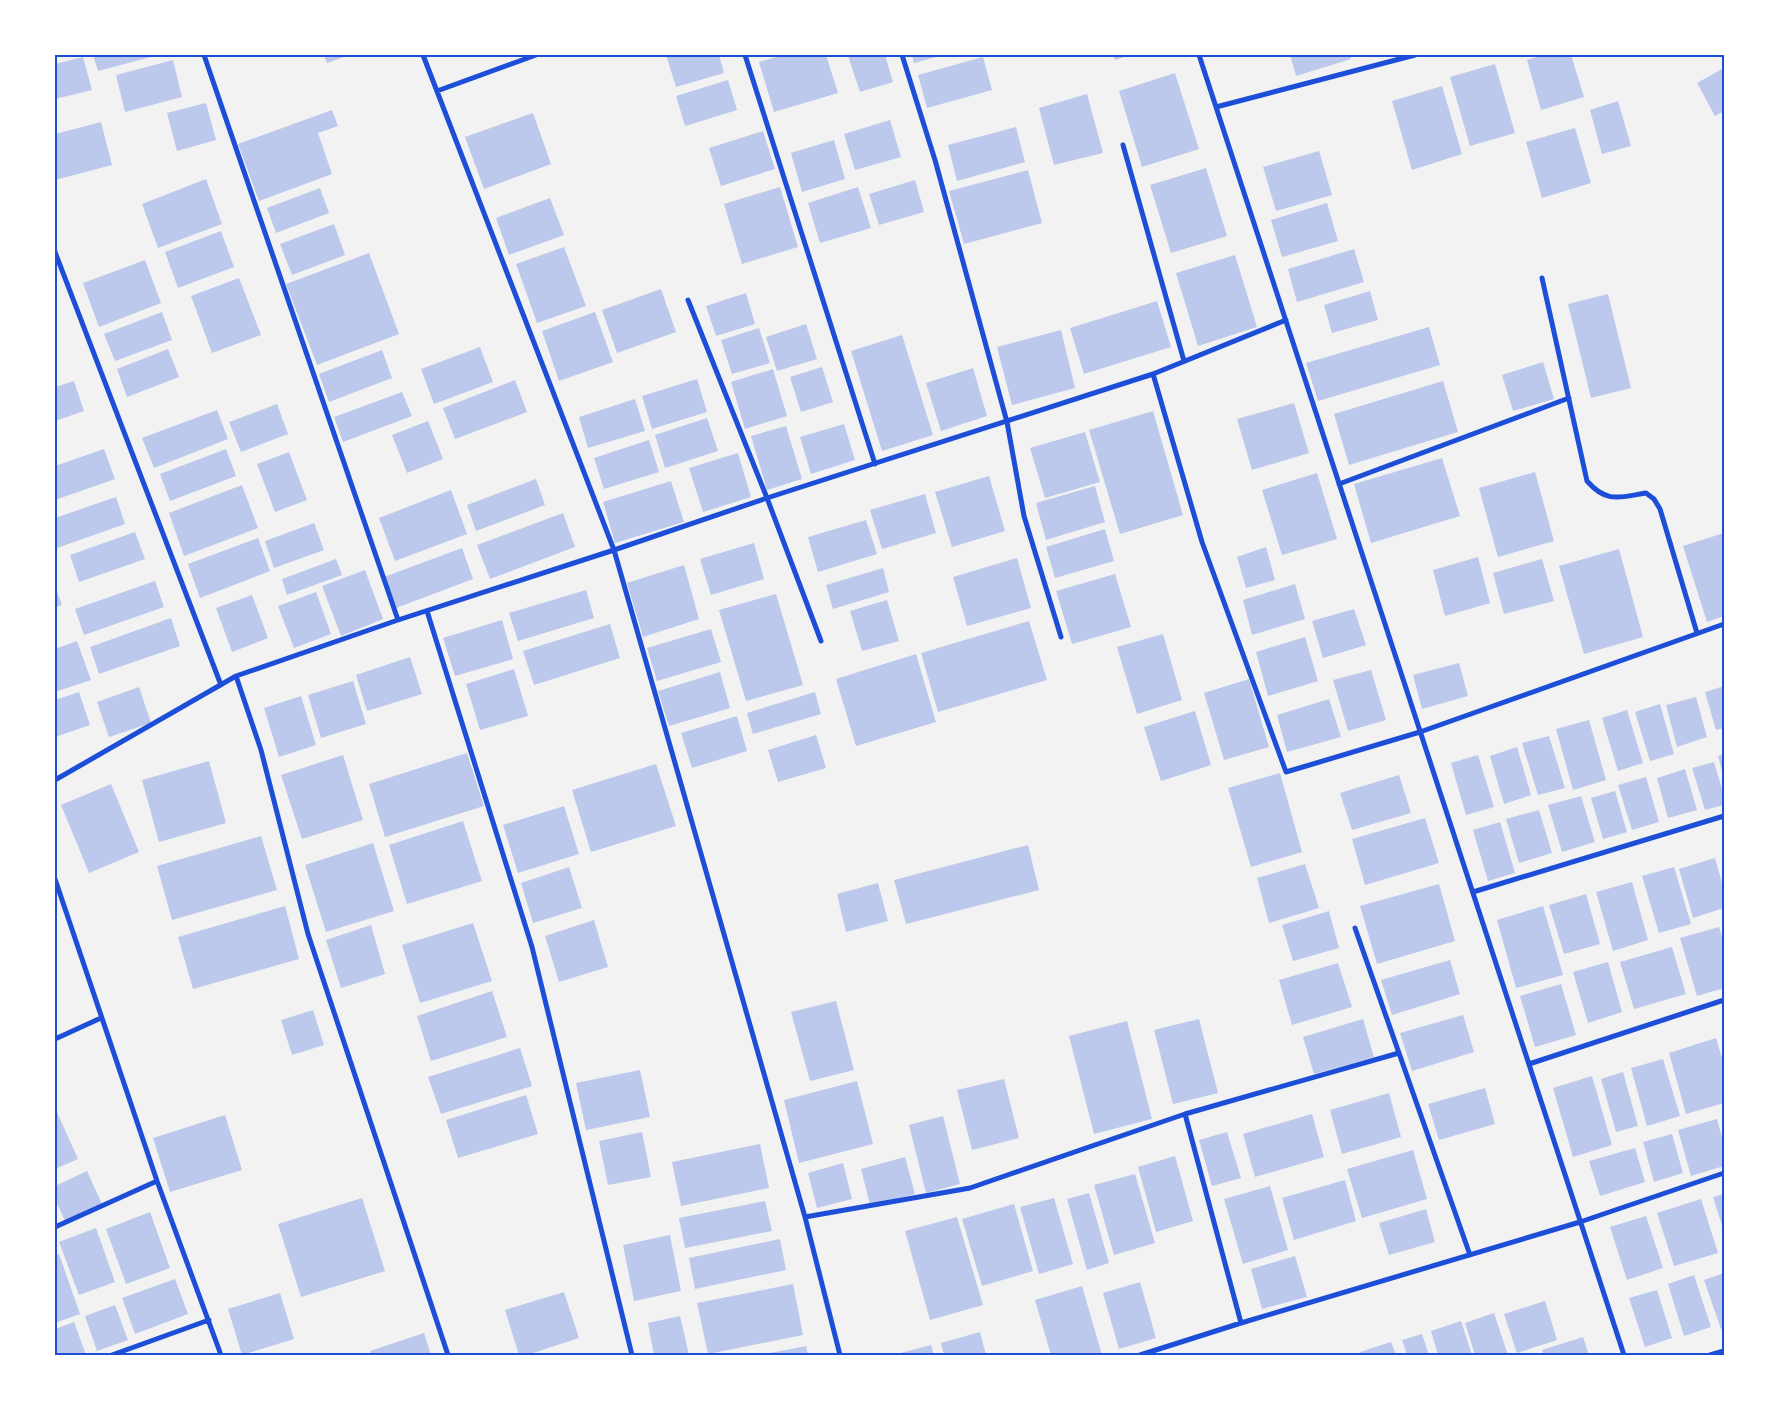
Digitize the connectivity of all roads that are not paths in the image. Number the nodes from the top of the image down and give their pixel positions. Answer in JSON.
{"nodes":[{"id":1,"x":204,"y":55,"type":"edge"},
{"id":2,"x":424,"y":55,"type":"edge"},
{"id":3,"x":536,"y":55,"type":"edge"},
{"id":4,"x":745,"y":55,"type":"edge"},
{"id":5,"x":902,"y":55,"type":"edge"},
{"id":6,"x":1199,"y":55,"type":"edge"},
{"id":7,"x":1415,"y":55,"type":"edge"},
{"id":8,"x":437,"y":91,"type":"junction"},
{"id":9,"x":1216,"y":107,"type":"junction"},
{"id":10,"x":1123,"y":145,"type":"dead end"},
{"id":11,"x":55,"y":252,"type":"edge"},
{"id":12,"x":1542,"y":278,"type":"dead end"},
{"id":13,"x":688,"y":300,"type":"dead end"},
{"id":14,"x":1286,"y":320,"type":"junction"},
{"id":15,"x":1184,"y":361,"type":"junction"},
{"id":16,"x":1153,"y":374,"type":"junction"},
{"id":17,"x":1569,"y":398,"type":"junction"},
{"id":18,"x":1007,"y":422,"type":"junction"},
{"id":19,"x":875,"y":464,"type":"junction"},
{"id":20,"x":1339,"y":484,"type":"junction"},
{"id":21,"x":767,"y":498,"type":"junction"},
{"id":22,"x":614,"y":550,"type":"junction"},
{"id":23,"x":427,"y":611,"type":"junction"},
{"id":24,"x":398,"y":620,"type":"junction"},
{"id":25,"x":1724,"y":624,"type":"edge"},
{"id":26,"x":1697,"y":633,"type":"junction"},
{"id":27,"x":1061,"y":637,"type":"dead end"},
{"id":28,"x":821,"y":641,"type":"dead end"},
{"id":29,"x":236,"y":676,"type":"junction"},
{"id":30,"x":221,"y":685,"type":"junction"},
{"id":31,"x":1420,"y":732,"type":"junction"},
{"id":32,"x":55,"y":780,"type":"edge"},
{"id":33,"x":1724,"y":816,"type":"edge"},
{"id":34,"x":55,"y":879,"type":"edge"},
{"id":35,"x":1473,"y":892,"type":"junction"},
{"id":36,"x":1355,"y":928,"type":"dead end"},
{"id":37,"x":1724,"y":1000,"type":"edge"},
{"id":38,"x":100,"y":1018,"type":"junction"},
{"id":39,"x":55,"y":1039,"type":"edge"},
{"id":40,"x":1399,"y":1053,"type":"junction"},
{"id":41,"x":1529,"y":1064,"type":"junction"},
{"id":42,"x":1185,"y":1114,"type":"junction"},
{"id":43,"x":1724,"y":1173,"type":"edge"},
{"id":44,"x":157,"y":1181,"type":"junction"},
{"id":45,"x":805,"y":1217,"type":"junction"},
{"id":46,"x":1580,"y":1222,"type":"junction"},
{"id":47,"x":55,"y":1227,"type":"edge"},
{"id":48,"x":1470,"y":1255,"type":"junction"},
{"id":49,"x":209,"y":1320,"type":"junction"},
{"id":50,"x":1241,"y":1323,"type":"junction"},
{"id":51,"x":1724,"y":1351,"type":"edge"},
{"id":52,"x":112,"y":1355,"type":"edge"},
{"id":53,"x":221,"y":1355,"type":"edge"},
{"id":54,"x":448,"y":1355,"type":"edge"},
{"id":55,"x":632,"y":1355,"type":"edge"},
{"id":56,"x":840,"y":1355,"type":"edge"},
{"id":57,"x":1140,"y":1355,"type":"edge"},
{"id":58,"x":1624,"y":1355,"type":"edge"},
{"id":59,"x":1710,"y":1355,"type":"edge"}],
"edges":[{"from":1,"to":24,"type":"street"},
{"from":2,"to":8,"type":"street"},
{"from":3,"to":8,"type":"street"},
{"from":4,"to":19,"type":"street"},
{"from":5,"to":18,"type":"street"},
{"from":6,"to":9,"type":"street"},
{"from":7,"to":9,"type":"street"},
{"from":8,"to":22,"type":"street"},
{"from":9,"to":14,"type":"street"},
{"from":10,"to":15,"type":"street"},
{"from":11,"to":30,"type":"street"},
{"from":12,"to":17,"type":"street"},
{"from":13,"to":21,"type":"street"},
{"from":14,"to":15,"type":"street"},
{"from":14,"to":20,"type":"street"},
{"from":15,"to":16,"type":"street"},
{"from":16,"to":18,"type":"street"},
{"from":16,"to":31,"type":"street"},
{"from":17,"to":20,"type":"street"},
{"from":17,"to":26,"type":"street"},
{"from":18,"to":19,"type":"street"},
{"from":18,"to":27,"type":"street"},
{"from":19,"to":21,"type":"street"},
{"from":20,"to":31,"type":"street"},
{"from":21,"to":22,"type":"street"},
{"from":21,"to":28,"type":"street"},
{"from":22,"to":23,"type":"street"},
{"from":22,"to":45,"type":"street"},
{"from":23,"to":24,"type":"street"},
{"from":23,"to":55,"type":"street"},
{"from":24,"to":29,"type":"street"},
{"from":25,"to":26,"type":"street"},
{"from":26,"to":31,"type":"street"},
{"from":29,"to":30,"type":"street"},
{"from":29,"to":54,"type":"street"},
{"from":30,"to":32,"type":"street"},
{"from":31,"to":35,"type":"street"},
{"from":33,"to":35,"type":"street"},
{"from":34,"to":38,"type":"street"},
{"from":35,"to":41,"type":"street"},
{"from":36,"to":40,"type":"street"},
{"from":37,"to":41,"type":"street"},
{"from":38,"to":39,"type":"street"},
{"from":38,"to":44,"type":"street"},
{"from":40,"to":42,"type":"street"},
{"from":40,"to":48,"type":"street"},
{"from":41,"to":46,"type":"street"},
{"from":42,"to":45,"type":"street"},
{"from":42,"to":50,"type":"street"},
{"from":43,"to":46,"type":"street"},
{"from":44,"to":47,"type":"street"},
{"from":44,"to":49,"type":"street"},
{"from":45,"to":56,"type":"street"},
{"from":46,"to":48,"type":"street"},
{"from":46,"to":58,"type":"street"},
{"from":48,"to":50,"type":"street"},
{"from":49,"to":52,"type":"street"},
{"from":49,"to":53,"type":"street"},
{"from":50,"to":57,"type":"street"},
{"from":51,"to":59,"type":"street"}]}
